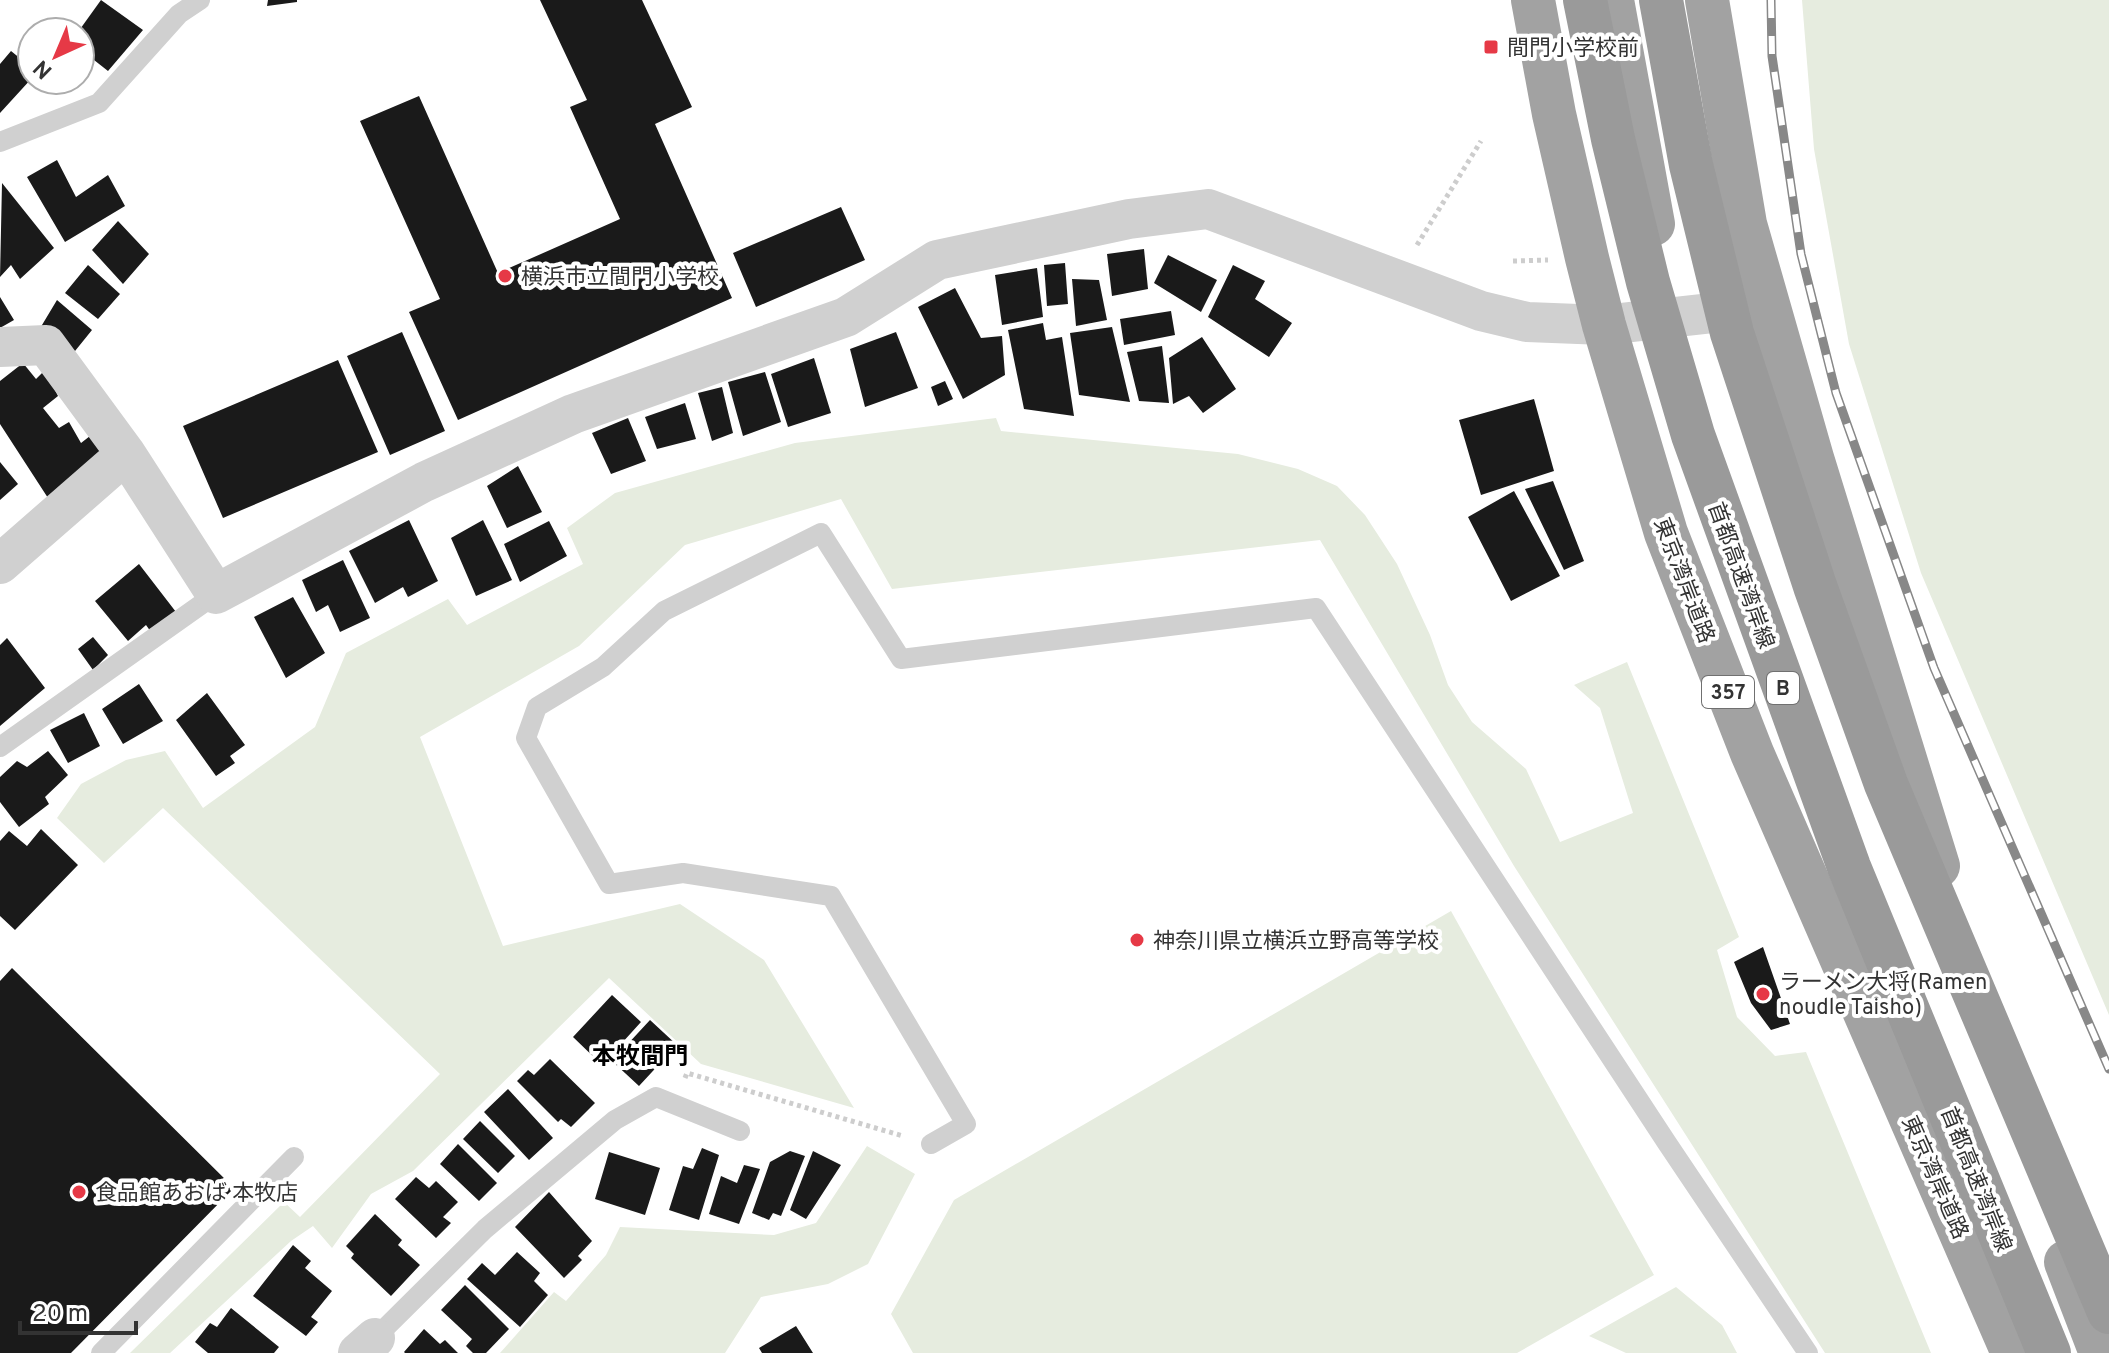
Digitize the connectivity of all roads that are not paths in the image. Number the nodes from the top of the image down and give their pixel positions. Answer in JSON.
{"nodes":[{"id":1,"x":200,"y":0,"type":"edge"},
{"id":2,"x":1533,"y":0,"type":"edge"},
{"id":3,"x":1585,"y":0,"type":"edge"},
{"id":4,"x":1612,"y":0,"type":"edge"},
{"id":5,"x":1650,"y":0,"type":"edge"},
{"id":6,"x":1661,"y":0,"type":"edge"},
{"id":7,"x":1707,"y":0,"type":"edge"},
{"id":8,"x":0,"y":142,"type":"edge"},
{"id":9,"x":1768,"y":306,"type":"junction"},
{"id":10,"x":1604,"y":325,"type":"junction"},
{"id":11,"x":0,"y":347,"type":"edge"},
{"id":12,"x":126,"y":454,"type":"junction"},
{"id":13,"x":0,"y":564,"type":"edge"},
{"id":14,"x":216,"y":594,"type":"junction"},
{"id":15,"x":0,"y":747,"type":"edge"},
{"id":16,"x":740,"y":1131,"type":"dead end"},
{"id":17,"x":931,"y":1144,"type":"road end"},
{"id":18,"x":294,"y":1157,"type":"dead end"},
{"id":19,"x":2109,"y":1312,"type":"edge"},
{"id":20,"x":2109,"y":1337,"type":"edge"},
{"id":21,"x":366,"y":1345,"type":"edge"},
{"id":22,"x":101,"y":1353,"type":"edge"},
{"id":23,"x":1808,"y":1353,"type":"edge"},
{"id":24,"x":2013,"y":1353,"type":"edge"},
{"id":25,"x":2049,"y":1353,"type":"edge"},
{"id":26,"x":2060,"y":1353,"type":"edge"},
{"id":27,"x":2101,"y":1353,"type":"edge"}],
"edges":[{"from":1,"to":8,"type":"lane"},
{"from":2,"to":10,"type":"highway","name":"東京湾岸道路","number":"357"},
{"from":3,"to":25,"type":"highway","name":"首都高速湾岸線","number":"B","bridge":true},
{"from":4,"to":26,"type":"highway","bridge":true},
{"from":5,"to":20,"type":"highway"},
{"from":6,"to":19,"type":"highway","bridge":true},
{"from":7,"to":9,"type":"highway"},
{"from":9,"to":10,"type":"street"},
{"from":9,"to":27,"type":"highway"},
{"from":10,"to":14,"type":"street"},
{"from":10,"to":24,"type":"highway","name":"東京湾岸道路","number":"357"},
{"from":11,"to":12,"type":"street"},
{"from":12,"to":13,"type":"street"},
{"from":12,"to":14,"type":"street"},
{"from":14,"to":15,"type":"lane"},
{"from":16,"to":21,"type":"lane"},
{"from":17,"to":23,"type":"lane"},
{"from":18,"to":22,"type":"lane"}]}
